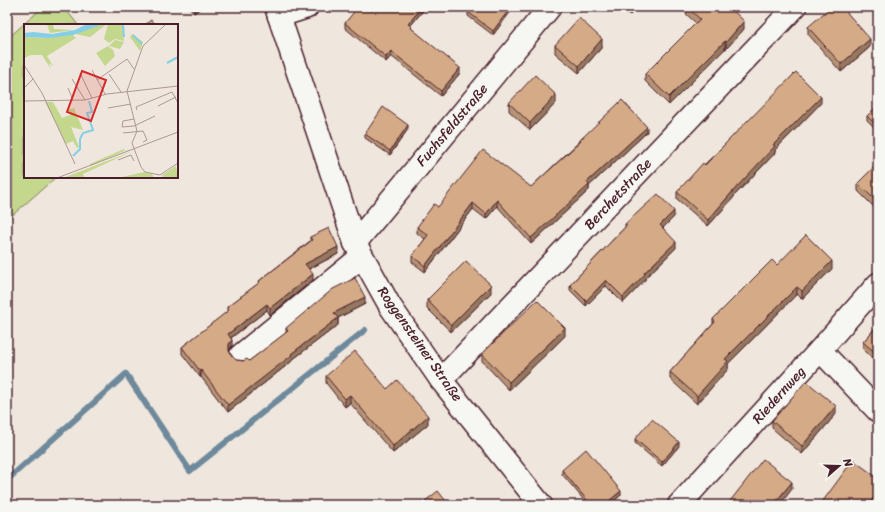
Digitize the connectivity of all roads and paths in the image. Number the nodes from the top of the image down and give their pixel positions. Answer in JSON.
{"nodes":[{"id":1,"x":307,"y":7,"type":"edge"},
{"id":2,"x":550,"y":7,"type":"edge"},
{"id":3,"x":794,"y":7,"type":"edge"},
{"id":4,"x":277,"y":12,"type":"edge"},
{"id":5,"x":358,"y":249,"type":"junction"},
{"id":6,"x":878,"y":284,"type":"edge"},
{"id":7,"x":820,"y":350,"type":"junction"},
{"id":8,"x":241,"y":355,"type":"dead end"},
{"id":9,"x":441,"y":380,"type":"junction"},
{"id":10,"x":878,"y":411,"type":"edge"},
{"id":11,"x":541,"y":505,"type":"edge"},
{"id":12,"x":679,"y":505,"type":"edge"}],
"edges":[{"from":1,"to":4,"type":"street"},
{"from":2,"to":5,"type":"street","name":"Fuchsfeldstraße"},
{"from":3,"to":9,"type":"street","name":"Berchetstraße"},
{"from":4,"to":5,"type":"street","name":"Roggensteiner Straße"},
{"from":5,"to":8,"type":"street","name":"Fuchsfeldstraße"},
{"from":5,"to":9,"type":"street","name":"Roggensteiner Straße"},
{"from":6,"to":7,"type":"street","name":"Riedernweg"},
{"from":7,"to":10,"type":"street"},
{"from":7,"to":12,"type":"street","name":"Riedernweg"},
{"from":9,"to":11,"type":"street","name":"Roggensteiner Straße"}]}
